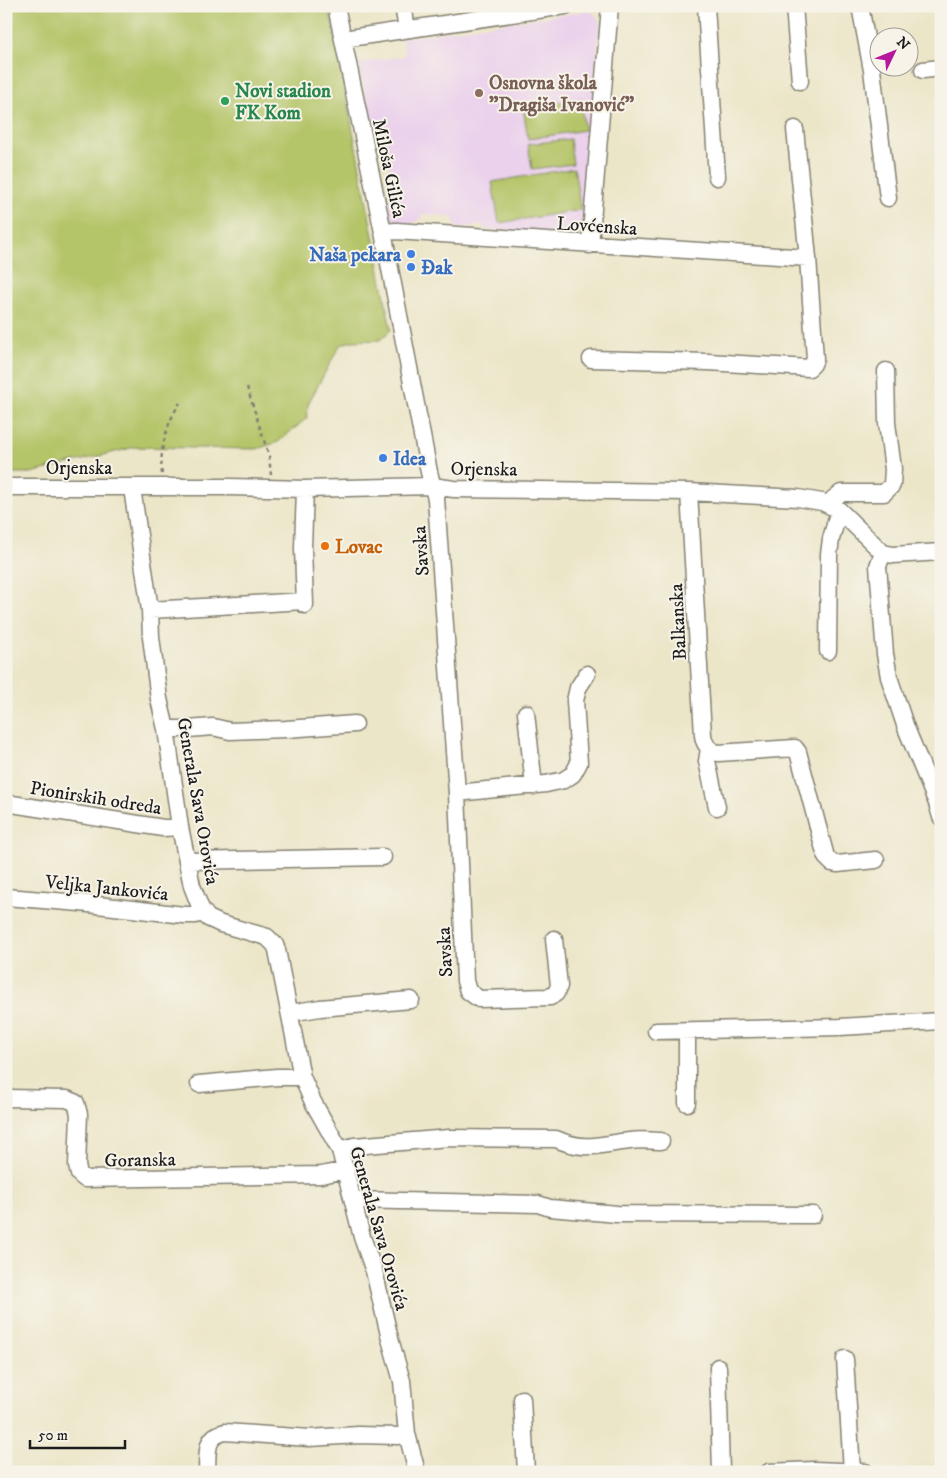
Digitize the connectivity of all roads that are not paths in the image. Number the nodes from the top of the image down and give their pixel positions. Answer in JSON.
{"nodes":[{"id":1,"x":336,"y":6,"type":"edge"},
{"id":2,"x":403,"y":6,"type":"edge"},
{"id":3,"x":565,"y":6,"type":"edge"},
{"id":4,"x":610,"y":6,"type":"edge"},
{"id":5,"x":706,"y":6,"type":"edge"},
{"id":6,"x":794,"y":6,"type":"edge"},
{"id":7,"x":860,"y":6,"type":"edge"},
{"id":8,"x":459,"y":13,"type":"edge"},
{"id":9,"x":406,"y":29,"type":"junction"},
{"id":10,"x":343,"y":39,"type":"junction"},
{"id":11,"x":941,"y":68,"type":"edge"},
{"id":12,"x":924,"y":70,"type":"dead end"},
{"id":13,"x":800,"y":81,"type":"dead end"},
{"id":14,"x":795,"y":129,"type":"dead end"},
{"id":15,"x":717,"y":177,"type":"dead end"},
{"id":16,"x":888,"y":198,"type":"dead end"},
{"id":17,"x":383,"y":232,"type":"junction"},
{"id":18,"x":590,"y":245,"type":"junction"},
{"id":19,"x":808,"y":258,"type":"junction"},
{"id":20,"x":590,"y":359,"type":"dead end"},
{"id":21,"x":886,"y":371,"type":"dead end"},
{"id":22,"x":432,"y":486,"type":"junction"},
{"id":23,"x":6,"y":487,"type":"edge"},
{"id":24,"x":132,"y":488,"type":"junction"},
{"id":25,"x":306,"y":489,"type":"junction"},
{"id":26,"x":689,"y":492,"type":"junction"},
{"id":27,"x":835,"y":508,"type":"junction"},
{"id":28,"x":941,"y":552,"type":"edge"},
{"id":29,"x":882,"y":553,"type":"junction"},
{"id":30,"x":150,"y":610,"type":"junction"},
{"id":31,"x":828,"y":651,"type":"dead end"},
{"id":32,"x":587,"y":674,"type":"dead end"},
{"id":33,"x":526,"y":713,"type":"dead end"},
{"id":34,"x":355,"y":724,"type":"dead end"},
{"id":35,"x":166,"y":729,"type":"junction"},
{"id":36,"x":709,"y":749,"type":"junction"},
{"id":37,"x":534,"y":786,"type":"junction"},
{"id":38,"x":457,"y":794,"type":"junction"},
{"id":39,"x":6,"y":803,"type":"edge"},
{"id":40,"x":717,"y":807,"type":"dead end"},
{"id":41,"x":941,"y":817,"type":"edge"},
{"id":42,"x":180,"y":827,"type":"junction"},
{"id":43,"x":383,"y":857,"type":"dead end"},
{"id":44,"x":876,"y":860,"type":"dead end"},
{"id":45,"x":187,"y":861,"type":"junction"},
{"id":46,"x":6,"y":897,"type":"edge"},
{"id":47,"x":203,"y":913,"type":"junction"},
{"id":48,"x":554,"y":939,"type":"dead end"},
{"id":49,"x":411,"y":1000,"type":"dead end"},
{"id":50,"x":290,"y":1013,"type":"junction"},
{"id":51,"x":941,"y":1021,"type":"edge"},
{"id":52,"x":656,"y":1031,"type":"dead end"},
{"id":53,"x":687,"y":1031,"type":"junction"},
{"id":54,"x":302,"y":1077,"type":"junction"},
{"id":55,"x":199,"y":1084,"type":"dead end"},
{"id":56,"x":6,"y":1098,"type":"edge"},
{"id":57,"x":687,"y":1103,"type":"dead end"},
{"id":58,"x":662,"y":1141,"type":"dead end"},
{"id":59,"x":340,"y":1150,"type":"junction"},
{"id":60,"x":346,"y":1170,"type":"junction"},
{"id":61,"x":353,"y":1200,"type":"junction"},
{"id":62,"x":813,"y":1215,"type":"dead end"},
{"id":63,"x":845,"y":1359,"type":"dead end"},
{"id":64,"x":718,"y":1367,"type":"dead end"},
{"id":65,"x":522,"y":1399,"type":"dead end"},
{"id":66,"x":407,"y":1434,"type":"junction"},
{"id":67,"x":814,"y":1471,"type":"edge"},
{"id":68,"x":852,"y":1471,"type":"edge"},
{"id":69,"x":207,"y":1472,"type":"edge"},
{"id":70,"x":418,"y":1472,"type":"edge"},
{"id":71,"x":526,"y":1472,"type":"edge"},
{"id":72,"x":721,"y":1472,"type":"edge"},
{"id":73,"x":769,"y":1472,"type":"edge"},
{"id":74,"x":864,"y":1472,"type":"edge"}],
"edges":[{"from":1,"to":10,"type":"street","name":"Miloša Gilića"},
{"from":2,"to":9,"type":"street"},
{"from":3,"to":8,"type":"street"},
{"from":4,"to":18,"type":"street"},
{"from":5,"to":15,"type":"street"},
{"from":6,"to":13,"type":"street"},
{"from":7,"to":16,"type":"street"},
{"from":8,"to":9,"type":"street"},
{"from":9,"to":10,"type":"street"},
{"from":10,"to":17,"type":"street","name":"Miloša Gilića"},
{"from":11,"to":12,"type":"street"},
{"from":14,"to":19,"type":"street"},
{"from":17,"to":18,"type":"street","name":"Lovćenska"},
{"from":17,"to":22,"type":"street","name":"Miloša Gilića"},
{"from":18,"to":19,"type":"street","name":"Lovćenska"},
{"from":19,"to":20,"type":"street"},
{"from":21,"to":27,"type":"street"},
{"from":22,"to":25,"type":"street","name":"Orjenska"},
{"from":22,"to":26,"type":"street","name":"Orjenska"},
{"from":22,"to":38,"type":"street","name":"Savska"},
{"from":23,"to":24,"type":"street","name":"Orjenska"},
{"from":24,"to":25,"type":"street","name":"Orjenska"},
{"from":24,"to":30,"type":"street","name":"Generala Sava Orovića"},
{"from":25,"to":30,"type":"street"},
{"from":26,"to":27,"type":"street","name":"Orjenska"},
{"from":26,"to":36,"type":"street","name":"Balkanska"},
{"from":27,"to":29,"type":"street"},
{"from":27,"to":31,"type":"street"},
{"from":28,"to":29,"type":"street"},
{"from":29,"to":41,"type":"street"},
{"from":30,"to":35,"type":"street","name":"Generala Sava Orovića"},
{"from":32,"to":37,"type":"street"},
{"from":33,"to":37,"type":"street"},
{"from":34,"to":35,"type":"street"},
{"from":35,"to":42,"type":"street","name":"Generala Sava Orovića"},
{"from":36,"to":40,"type":"street","name":"Balkanska"},
{"from":36,"to":44,"type":"street"},
{"from":37,"to":38,"type":"street"},
{"from":38,"to":48,"type":"street","name":"Savska"},
{"from":39,"to":42,"type":"street","name":"Pionirskih odreda"},
{"from":42,"to":45,"type":"street","name":"Generala Sava Orovića"},
{"from":43,"to":45,"type":"street"},
{"from":45,"to":47,"type":"street","name":"Generala Sava Orovića"},
{"from":46,"to":47,"type":"street","name":"Veljka Jankovića"},
{"from":47,"to":50,"type":"street","name":"Generala Sava Orovića"},
{"from":49,"to":50,"type":"street"},
{"from":50,"to":54,"type":"street","name":"Generala Sava Orovića"},
{"from":51,"to":53,"type":"street"},
{"from":52,"to":53,"type":"street"},
{"from":53,"to":57,"type":"street"},
{"from":54,"to":55,"type":"street"},
{"from":54,"to":59,"type":"street","name":"Generala Sava Orovića"},
{"from":56,"to":60,"type":"street","name":"Goranska"},
{"from":58,"to":59,"type":"street"},
{"from":59,"to":60,"type":"street","name":"Generala Sava Orovića"},
{"from":60,"to":61,"type":"street","name":"Generala Sava Orovića"},
{"from":61,"to":62,"type":"street"},
{"from":61,"to":66,"type":"street","name":"Generala Sava Orovića"},
{"from":63,"to":68,"type":"street"},
{"from":64,"to":72,"type":"street"},
{"from":65,"to":71,"type":"street"},
{"from":66,"to":69,"type":"street"},
{"from":66,"to":70,"type":"street","name":"Generala Sava Orovića"},
{"from":67,"to":68,"type":"street"},
{"from":67,"to":73,"type":"street"},
{"from":68,"to":74,"type":"street"}]}
